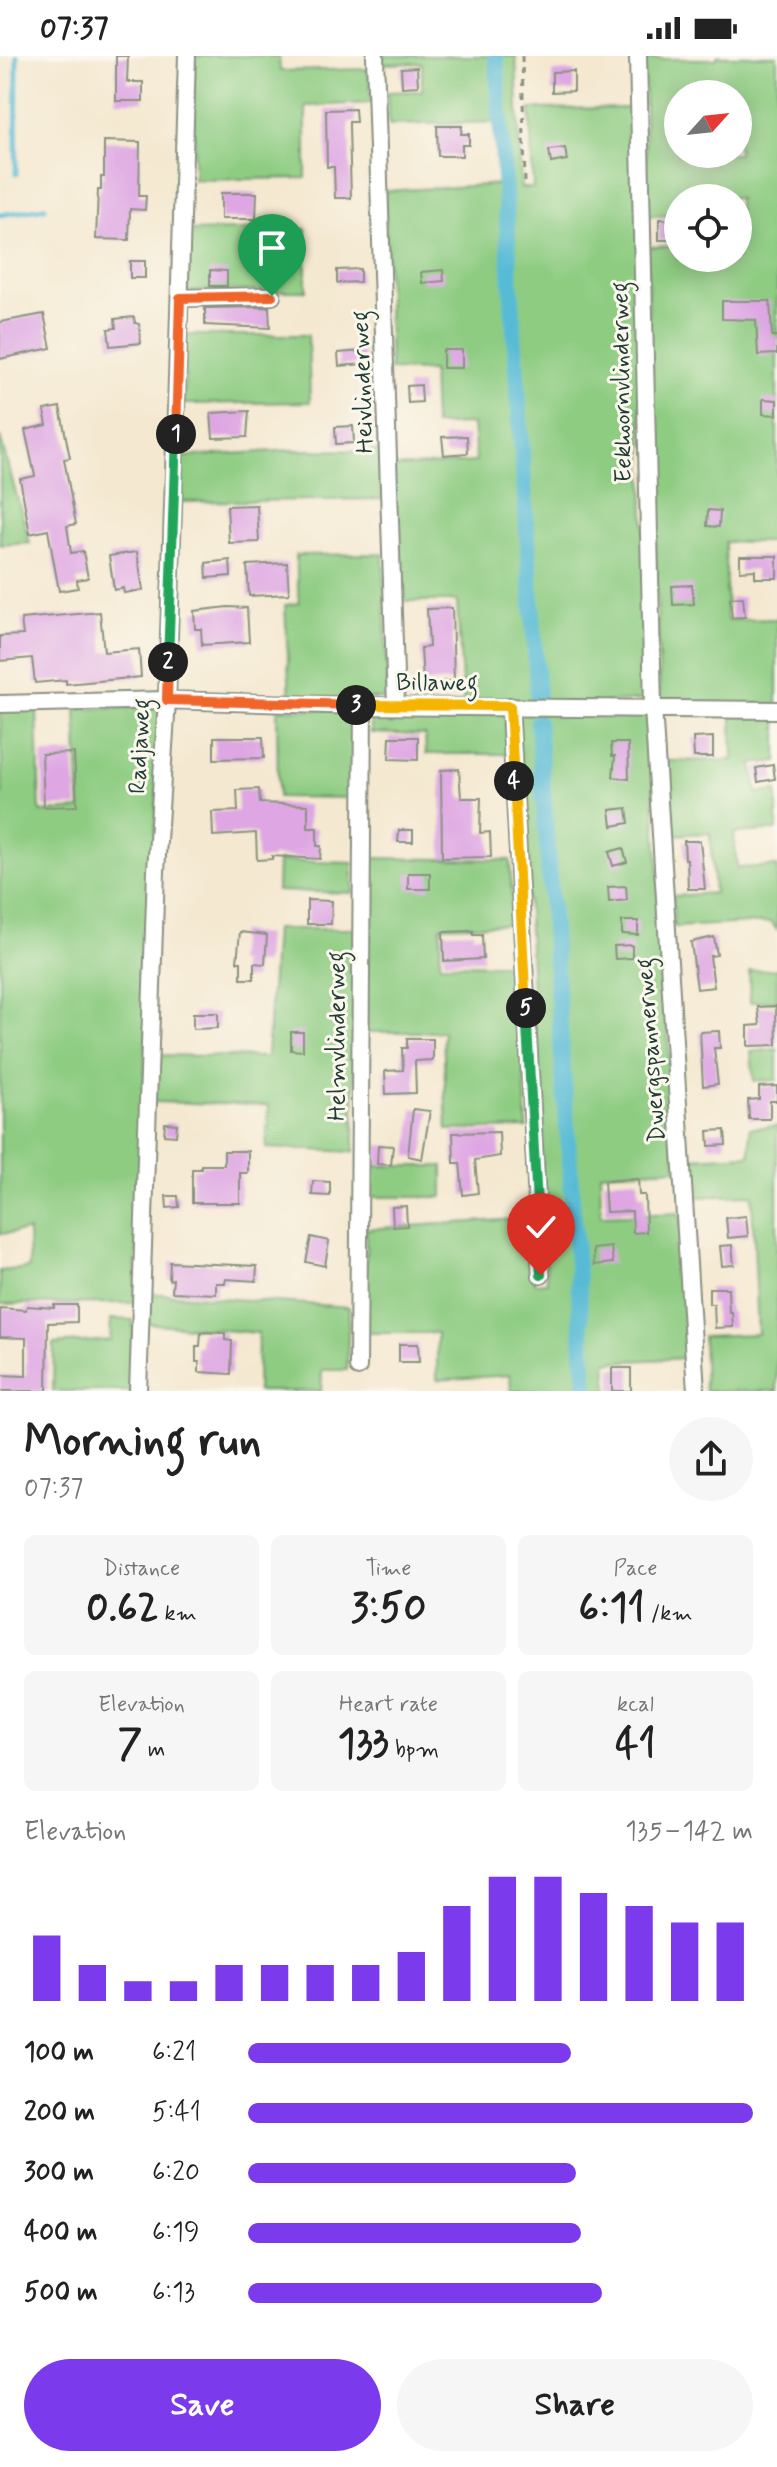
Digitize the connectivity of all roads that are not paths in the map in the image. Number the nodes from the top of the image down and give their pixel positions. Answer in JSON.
{"nodes":[{"id":1,"x":187,"y":56,"type":"edge"},
{"id":2,"x":375,"y":56,"type":"edge"},
{"id":3,"x":638,"y":56,"type":"edge"},
{"id":4,"x":272,"y":296,"type":"dead end"},
{"id":5,"x":180,"y":298,"type":"junction"},
{"id":6,"x":167,"y":700,"type":"junction"},
{"id":7,"x":0,"y":704,"type":"edge"},
{"id":8,"x":363,"y":706,"type":"junction"},
{"id":9,"x":396,"y":706,"type":"junction"},
{"id":10,"x":510,"y":706,"type":"junction"},
{"id":11,"x":653,"y":707,"type":"junction"},
{"id":12,"x":777,"y":710,"type":"edge"},
{"id":13,"x":541,"y":1275,"type":"dead end"},
{"id":14,"x":358,"y":1367,"type":"dead end"},
{"id":15,"x":138,"y":1391,"type":"edge"},
{"id":16,"x":696,"y":1391,"type":"edge"}],
"edges":[{"from":1,"to":5,"type":"street","name":"Radjaweg"},
{"from":2,"to":9,"type":"street","name":"Heivlinderweg"},
{"from":3,"to":11,"type":"street","name":"Eekhoornvlinderweg"},
{"from":4,"to":5,"type":"street"},
{"from":5,"to":6,"type":"street","name":"Radjaweg"},
{"from":6,"to":7,"type":"street","name":"Billaweg"},
{"from":6,"to":8,"type":"street","name":"Billaweg"},
{"from":6,"to":15,"type":"street","name":"Radjaweg"},
{"from":8,"to":9,"type":"street","name":"Billaweg"},
{"from":8,"to":14,"type":"street","name":"Helmvlinderweg"},
{"from":9,"to":10,"type":"street","name":"Billaweg"},
{"from":10,"to":11,"type":"street","name":"Billaweg"},
{"from":10,"to":13,"type":"street"},
{"from":11,"to":12,"type":"street","name":"Billaweg"},
{"from":11,"to":16,"type":"street","name":"Dwergspannerweg"}]}
